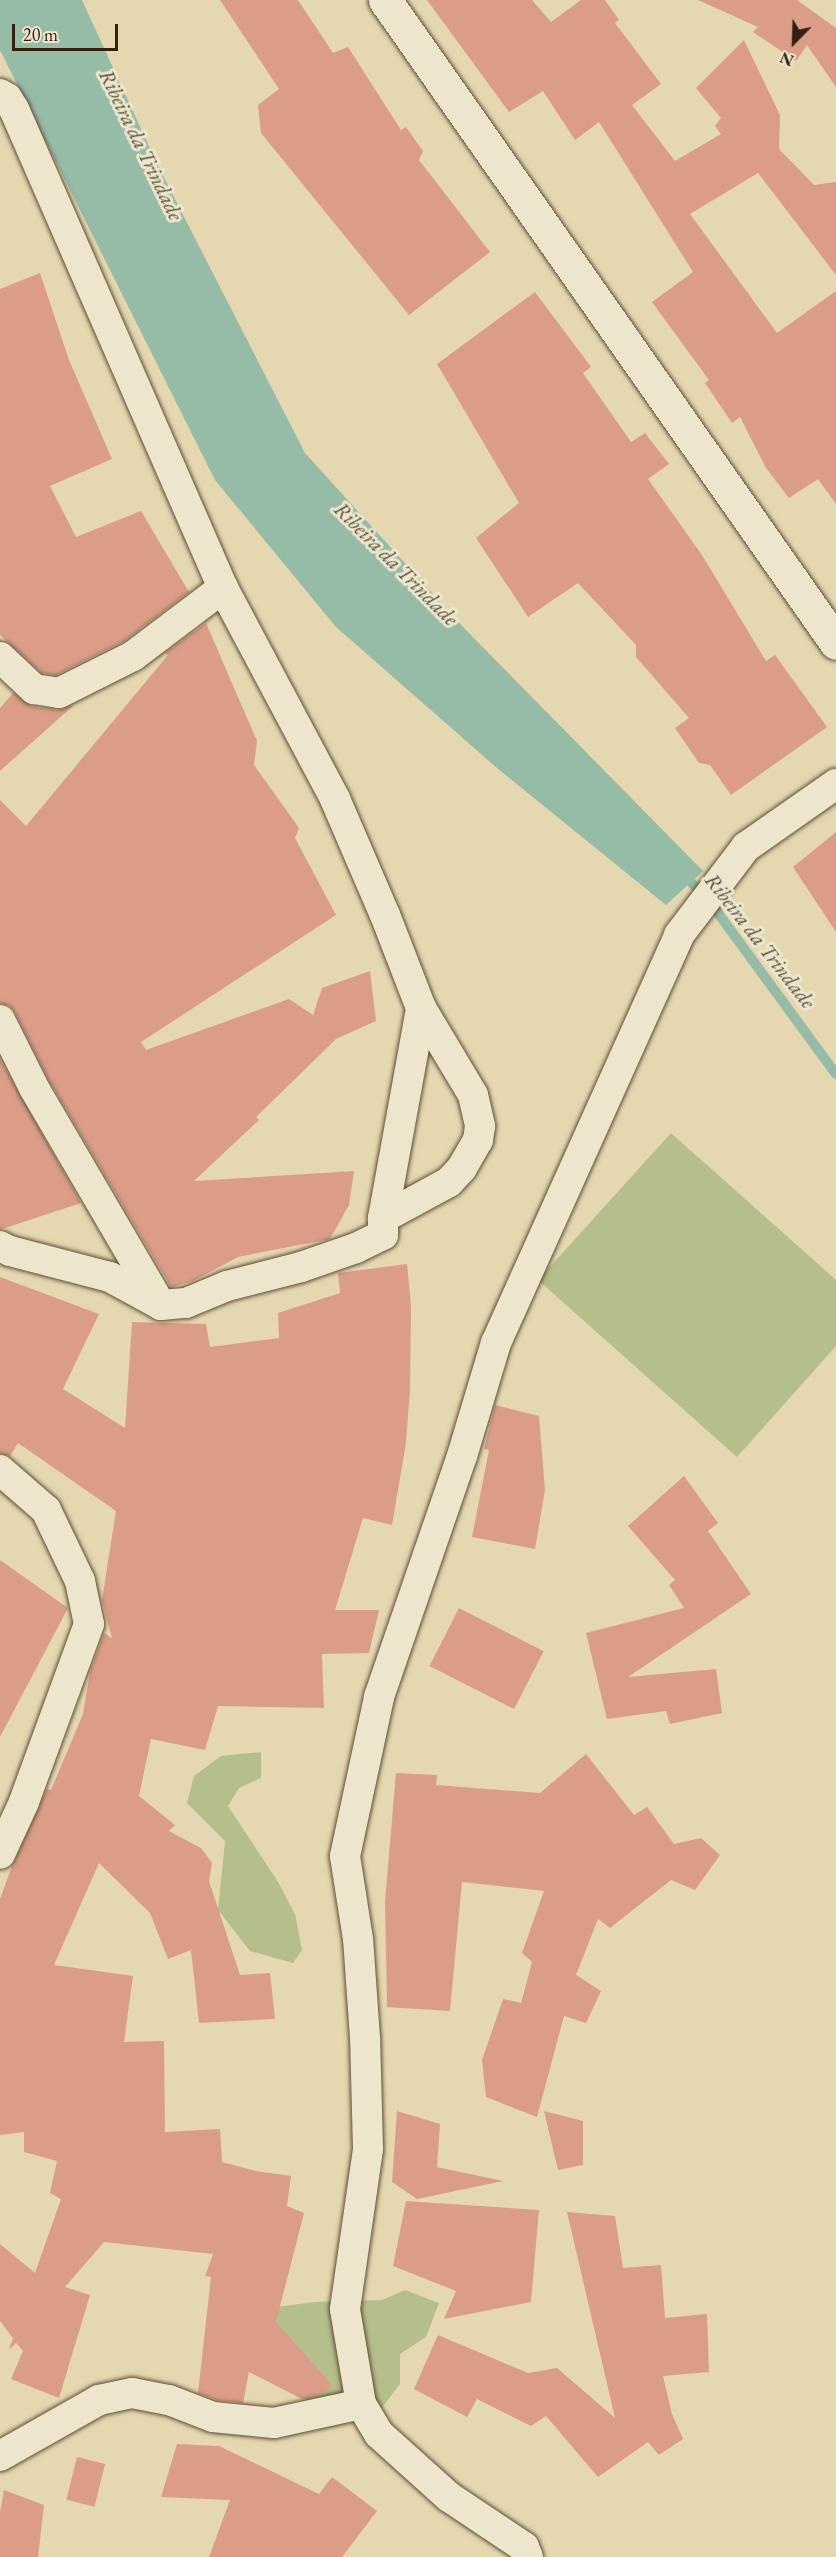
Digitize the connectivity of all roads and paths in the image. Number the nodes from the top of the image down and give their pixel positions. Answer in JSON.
{"nodes":[{"id":1,"x":385,"y":0,"type":"edge"},
{"id":2,"x":0,"y":94,"type":"edge"},
{"id":3,"x":223,"y":588,"type":"junction"},
{"id":4,"x":836,"y":643,"type":"edge"},
{"id":5,"x":0,"y":657,"type":"edge"},
{"id":6,"x":836,"y":784,"type":"edge"},
{"id":7,"x":421,"y":1008,"type":"junction"},
{"id":8,"x":0,"y":1020,"type":"edge"},
{"id":9,"x":383,"y":1218,"type":"junction"},
{"id":10,"x":0,"y":1246,"type":"edge"},
{"id":11,"x":161,"y":1305,"type":"junction"},
{"id":12,"x":0,"y":1470,"type":"edge"},
{"id":13,"x":0,"y":1854,"type":"edge"},
{"id":14,"x":361,"y":2404,"type":"junction"},
{"id":15,"x":0,"y":2456,"type":"edge"},
{"id":16,"x":528,"y":2557,"type":"edge"}],
"edges":[{"from":1,"to":4,"type":"street"},
{"from":2,"to":3,"type":"street"},
{"from":3,"to":5,"type":"street"},
{"from":3,"to":7,"type":"street"},
{"from":6,"to":14,"type":"street"},
{"from":7,"to":9,"type":"street"},
{"from":7,"to":9,"type":"street"},
{"from":8,"to":11,"type":"street"},
{"from":9,"to":11,"type":"street"},
{"from":10,"to":11,"type":"street"},
{"from":12,"to":13,"type":"street"},
{"from":14,"to":15,"type":"street"},
{"from":14,"to":16,"type":"street"}]}
